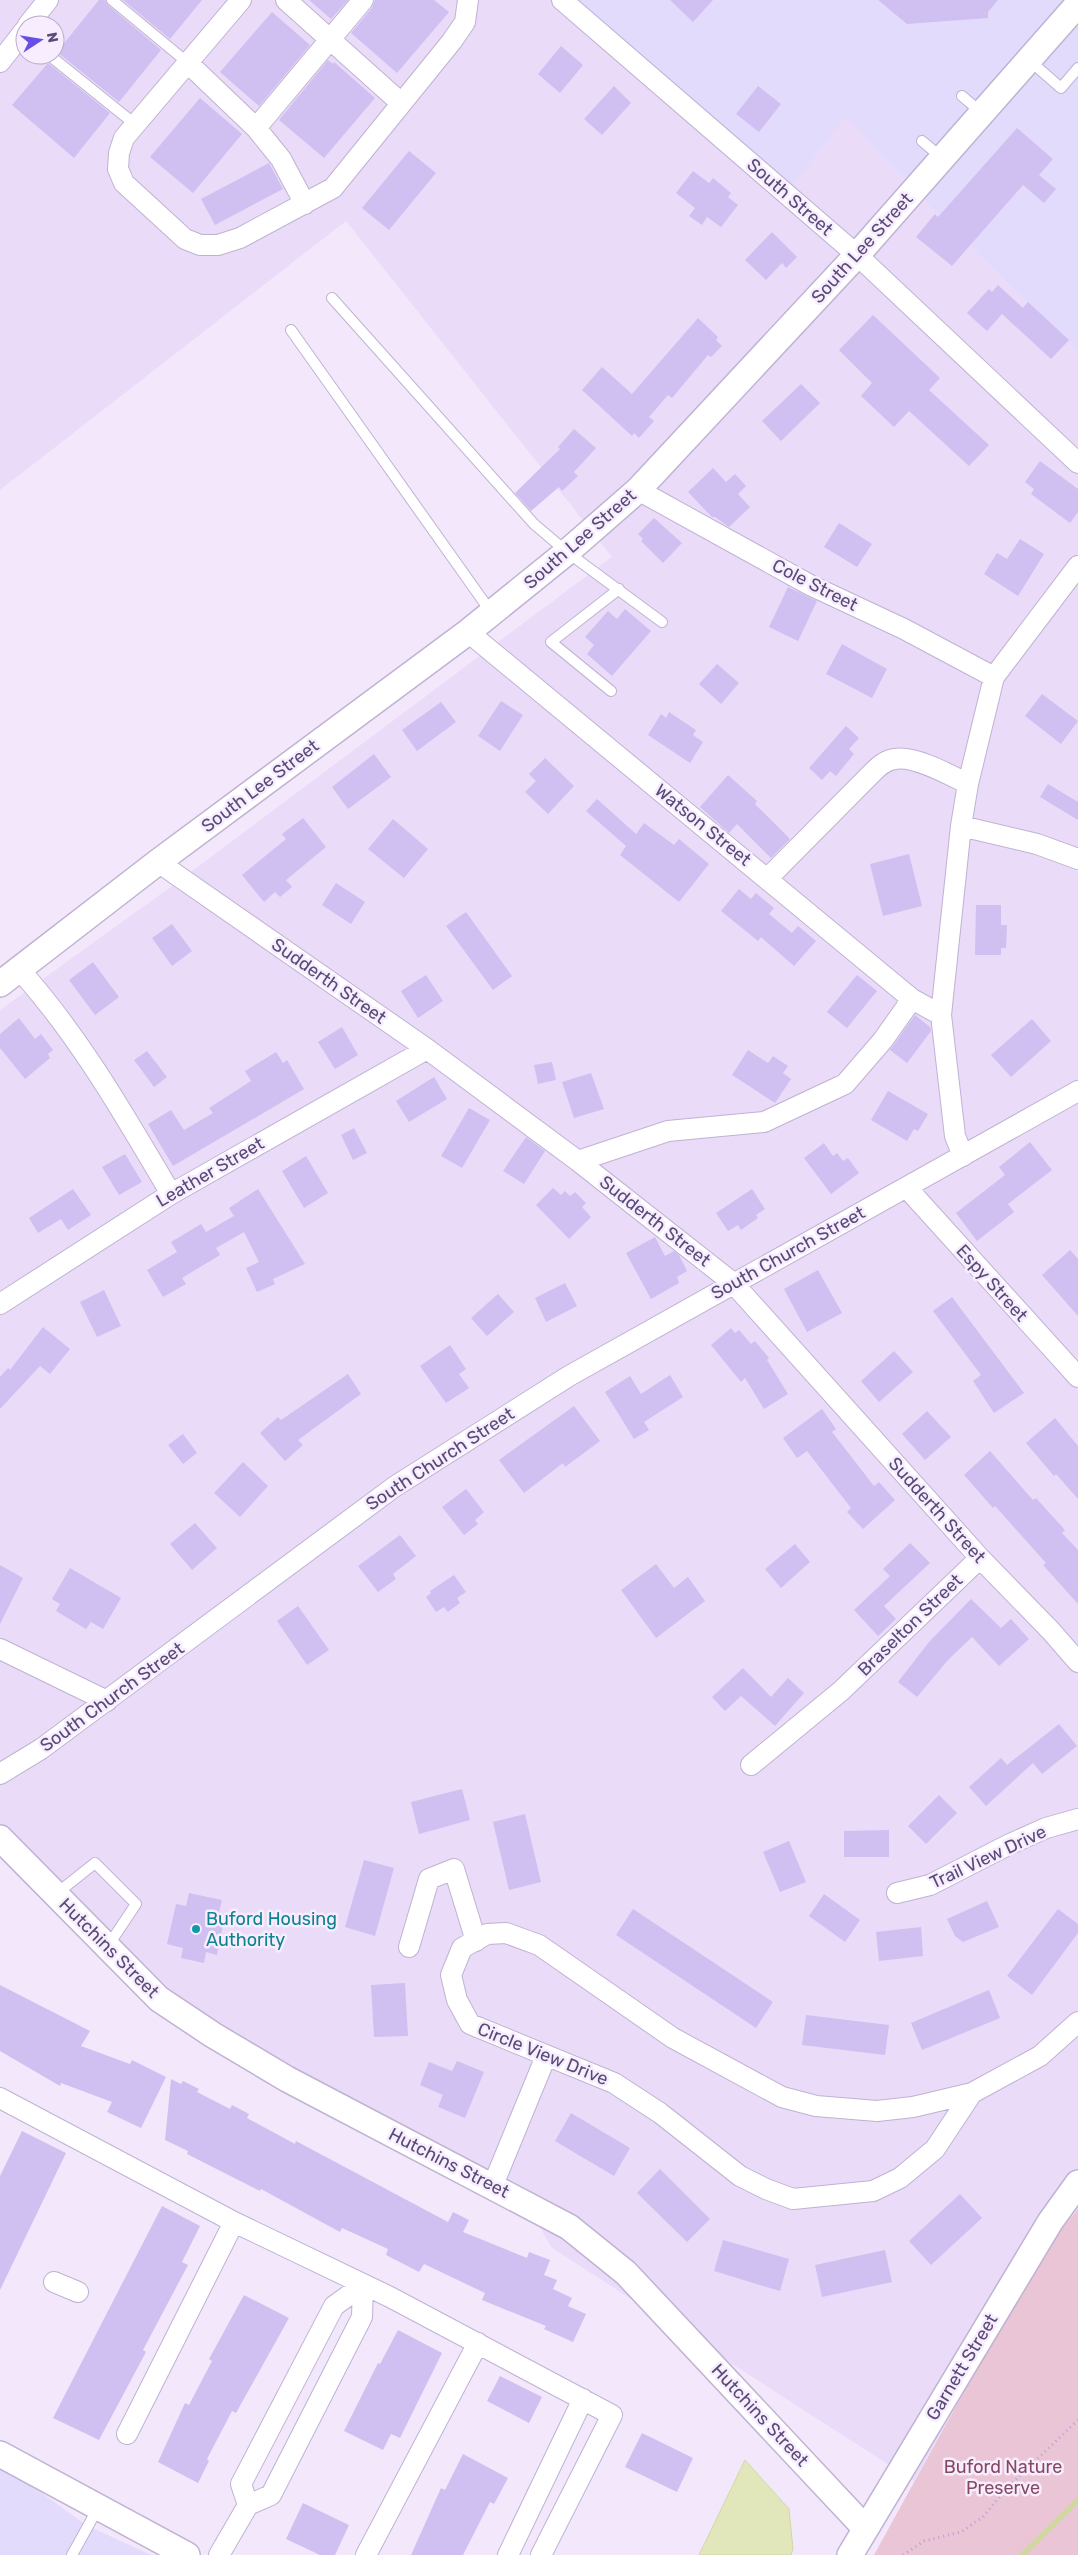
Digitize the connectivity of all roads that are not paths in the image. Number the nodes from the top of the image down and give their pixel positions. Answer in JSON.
{"nodes":[{"id":1,"x":48,"y":0,"type":"edge"},
{"id":2,"x":112,"y":0,"type":"edge"},
{"id":3,"x":286,"y":0,"type":"edge"},
{"id":4,"x":363,"y":0,"type":"edge"},
{"id":5,"x":468,"y":0,"type":"edge"},
{"id":6,"x":562,"y":0,"type":"edge"},
{"id":7,"x":239,"y":1,"type":"edge"},
{"id":8,"x":1077,"y":6,"type":"edge"},
{"id":9,"x":36,"y":15,"type":"edge"},
{"id":10,"x":330,"y":39,"type":"junction"},
{"id":11,"x":15,"y":43,"type":"edge"},
{"id":12,"x":1030,"y":60,"type":"junction"},
{"id":13,"x":0,"y":62,"type":"edge"},
{"id":14,"x":188,"y":63,"type":"junction"},
{"id":15,"x":61,"y":65,"type":"edge"},
{"id":16,"x":1078,"y":68,"type":"edge"},
{"id":17,"x":962,"y":96,"type":"dead end"},
{"id":18,"x":402,"y":103,"type":"junction"},
{"id":19,"x":982,"y":113,"type":"junction"},
{"id":20,"x":136,"y":125,"type":"junction"},
{"id":21,"x":256,"y":128,"type":"junction"},
{"id":22,"x":922,"y":140,"type":"dead end"},
{"id":23,"x":942,"y":158,"type":"junction"},
{"id":24,"x":306,"y":204,"type":"junction"},
{"id":25,"x":858,"y":255,"type":"junction"},
{"id":26,"x":332,"y":298,"type":"dead end"},
{"id":27,"x":291,"y":330,"type":"dead end"},
{"id":28,"x":1078,"y":463,"type":"edge"},
{"id":29,"x":638,"y":490,"type":"junction"},
{"id":30,"x":567,"y":552,"type":"junction"},
{"id":31,"x":1078,"y":566,"type":"edge"},
{"id":32,"x":619,"y":589,"type":"junction"},
{"id":33,"x":492,"y":613,"type":"junction"},
{"id":34,"x":662,"y":622,"type":"dead end"},
{"id":35,"x":468,"y":632,"type":"junction"},
{"id":36,"x":994,"y":677,"type":"junction"},
{"id":37,"x":611,"y":691,"type":"dead end"},
{"id":38,"x":968,"y":784,"type":"junction"},
{"id":39,"x":961,"y":826,"type":"junction"},
{"id":40,"x":1078,"y":859,"type":"edge"},
{"id":41,"x":158,"y":862,"type":"junction"},
{"id":42,"x":768,"y":878,"type":"junction"},
{"id":43,"x":9,"y":976,"type":"edge"},
{"id":44,"x":912,"y":999,"type":"junction"},
{"id":45,"x":941,"y":1015,"type":"junction"},
{"id":46,"x":426,"y":1049,"type":"junction"},
{"id":47,"x":1078,"y":1091,"type":"edge"},
{"id":48,"x":963,"y":1156,"type":"junction"},
{"id":49,"x":578,"y":1161,"type":"junction"},
{"id":50,"x":907,"y":1188,"type":"junction"},
{"id":51,"x":171,"y":1194,"type":"junction"},
{"id":52,"x":733,"y":1283,"type":"junction"},
{"id":53,"x":0,"y":1304,"type":"edge"},
{"id":54,"x":1078,"y":1377,"type":"edge"},
{"id":55,"x":980,"y":1558,"type":"junction"},
{"id":56,"x":0,"y":1649,"type":"edge"},
{"id":57,"x":1078,"y":1662,"type":"edge"},
{"id":58,"x":107,"y":1701,"type":"junction"},
{"id":59,"x":751,"y":1765,"type":"dead end"},
{"id":60,"x":0,"y":1774,"type":"edge"},
{"id":61,"x":1078,"y":1819,"type":"edge"},
{"id":62,"x":0,"y":1838,"type":"edge"},
{"id":63,"x":897,"y":1893,"type":"dead end"},
{"id":64,"x":56,"y":1894,"type":"junction"},
{"id":65,"x":476,"y":1941,"type":"junction"},
{"id":66,"x":409,"y":1947,"type":"dead end"},
{"id":67,"x":107,"y":1948,"type":"junction"},
{"id":68,"x":1078,"y":2022,"type":"edge"},
{"id":69,"x":546,"y":2056,"type":"junction"},
{"id":70,"x":972,"y":2093,"type":"junction"},
{"id":71,"x":2,"y":2102,"type":"edge"},
{"id":72,"x":1078,"y":2183,"type":"edge"},
{"id":73,"x":492,"y":2185,"type":"junction"},
{"id":74,"x":234,"y":2222,"type":"junction"},
{"id":75,"x":54,"y":2282,"type":"dead end"},
{"id":76,"x":363,"y":2285,"type":"junction"},
{"id":77,"x":78,"y":2292,"type":"dead end"},
{"id":78,"x":478,"y":2343,"type":"junction"},
{"id":79,"x":286,"y":2398,"type":"junction"},
{"id":80,"x":583,"y":2399,"type":"junction"},
{"id":81,"x":315,"y":2409,"type":"junction"},
{"id":82,"x":127,"y":2434,"type":"dead end"},
{"id":83,"x":0,"y":2454,"type":"edge"},
{"id":84,"x":248,"y":2505,"type":"junction"},
{"id":85,"x":99,"y":2506,"type":"junction"},
{"id":86,"x":523,"y":2524,"type":"junction"},
{"id":87,"x":865,"y":2528,"type":"junction"},
{"id":88,"x":550,"y":2536,"type":"junction"},
{"id":89,"x":185,"y":2554,"type":"edge"},
{"id":90,"x":72,"y":2555,"type":"edge"},
{"id":91,"x":219,"y":2555,"type":"edge"},
{"id":92,"x":366,"y":2555,"type":"edge"},
{"id":93,"x":508,"y":2555,"type":"edge"},
{"id":94,"x":541,"y":2555,"type":"edge"},
{"id":95,"x":850,"y":2555,"type":"edge"}],
"edges":[{"from":1,"to":9,"type":"street"},
{"from":2,"to":14,"type":"lane"},
{"from":3,"to":10,"type":"street"},
{"from":4,"to":10,"type":"street"},
{"from":5,"to":18,"type":"street"},
{"from":6,"to":25,"type":"street","name":"South Street"},
{"from":7,"to":14,"type":"street"},
{"from":8,"to":12,"type":"street","name":"South Lee Street"},
{"from":10,"to":18,"type":"street"},
{"from":10,"to":21,"type":"street"},
{"from":11,"to":13,"type":"street"},
{"from":12,"to":16,"type":"lane"},
{"from":12,"to":19,"type":"street","name":"South Lee Street"},
{"from":14,"to":20,"type":"street"},
{"from":14,"to":21,"type":"street"},
{"from":15,"to":20,"type":"lane"},
{"from":17,"to":19,"type":"lane"},
{"from":18,"to":24,"type":"street"},
{"from":19,"to":23,"type":"street","name":"South Lee Street"},
{"from":20,"to":24,"type":"street"},
{"from":21,"to":24,"type":"street"},
{"from":22,"to":23,"type":"lane"},
{"from":23,"to":25,"type":"street","name":"South Lee Street"},
{"from":25,"to":28,"type":"street","name":"South Street"},
{"from":25,"to":29,"type":"street","name":"South Lee Street"},
{"from":26,"to":30,"type":"lane"},
{"from":27,"to":33,"type":"lane"},
{"from":29,"to":30,"type":"street","name":"South Lee Street"},
{"from":29,"to":36,"type":"street","name":"Cole Street"},
{"from":30,"to":32,"type":"lane"},
{"from":30,"to":33,"type":"street","name":"South Lee Street"},
{"from":31,"to":36,"type":"street"},
{"from":32,"to":34,"type":"lane"},
{"from":32,"to":37,"type":"lane"},
{"from":33,"to":35,"type":"street","name":"South Lee Street"},
{"from":35,"to":41,"type":"street","name":"South Lee Street"},
{"from":35,"to":42,"type":"street","name":"Watson Street"},
{"from":36,"to":38,"type":"street"},
{"from":38,"to":39,"type":"street"},
{"from":38,"to":42,"type":"street"},
{"from":39,"to":40,"type":"street"},
{"from":39,"to":45,"type":"street"},
{"from":41,"to":43,"type":"street","name":"South Lee Street"},
{"from":41,"to":46,"type":"street","name":"Sudderth Street"},
{"from":42,"to":44,"type":"street","name":"Watson Street"},
{"from":43,"to":51,"type":"street"},
{"from":44,"to":45,"type":"street","name":"Watson Street"},
{"from":44,"to":49,"type":"street"},
{"from":45,"to":48,"type":"street"},
{"from":46,"to":49,"type":"street","name":"Sudderth Street"},
{"from":46,"to":51,"type":"street","name":"Leather Street"},
{"from":47,"to":48,"type":"street","name":"South Church Street"},
{"from":48,"to":50,"type":"street","name":"South Church Street"},
{"from":49,"to":52,"type":"street","name":"Sudderth Street"},
{"from":50,"to":52,"type":"street","name":"South Church Street"},
{"from":50,"to":54,"type":"street","name":"Espy Street"},
{"from":51,"to":53,"type":"street","name":"Leather Street"},
{"from":52,"to":55,"type":"street","name":"Sudderth Street"},
{"from":52,"to":58,"type":"street","name":"South Church Street"},
{"from":55,"to":57,"type":"street","name":"Sudderth Street"},
{"from":55,"to":59,"type":"street","name":"Braselton Street"},
{"from":56,"to":58,"type":"street"},
{"from":58,"to":60,"type":"street","name":"South Church Street"},
{"from":61,"to":63,"type":"street","name":"Trail View Drive"},
{"from":62,"to":64,"type":"street","name":"Hutchins Street"},
{"from":64,"to":67,"type":"street","name":"Hutchins Street"},
{"from":64,"to":67,"type":"lane"},
{"from":65,"to":66,"type":"street"},
{"from":65,"to":69,"type":"street","name":"Circle View Drive"},
{"from":65,"to":70,"type":"street","name":"Circle View Drive"},
{"from":67,"to":73,"type":"street","name":"Hutchins Street"},
{"from":68,"to":70,"type":"street","name":"Circle View Drive"},
{"from":69,"to":70,"type":"street","name":"Circle View Drive"},
{"from":69,"to":73,"type":"street"},
{"from":71,"to":74,"type":"street"},
{"from":72,"to":87,"type":"street","name":"Garnett Street"},
{"from":73,"to":87,"type":"street","name":"Hutchins Street"},
{"from":74,"to":76,"type":"street"},
{"from":74,"to":82,"type":"street"},
{"from":75,"to":77,"type":"street"},
{"from":76,"to":78,"type":"street"},
{"from":76,"to":79,"type":"street"},
{"from":76,"to":81,"type":"street"},
{"from":78,"to":80,"type":"street"},
{"from":78,"to":92,"type":"street"},
{"from":79,"to":81,"type":"street"},
{"from":79,"to":84,"type":"street"},
{"from":80,"to":86,"type":"street"},
{"from":80,"to":88,"type":"street"},
{"from":81,"to":84,"type":"street"},
{"from":83,"to":85,"type":"street"},
{"from":84,"to":91,"type":"street"},
{"from":85,"to":89,"type":"street"},
{"from":85,"to":90,"type":"lane"},
{"from":86,"to":88,"type":"street"},
{"from":86,"to":93,"type":"street"},
{"from":87,"to":95,"type":"street","name":"Garnett Street"},
{"from":88,"to":94,"type":"street"}]}
